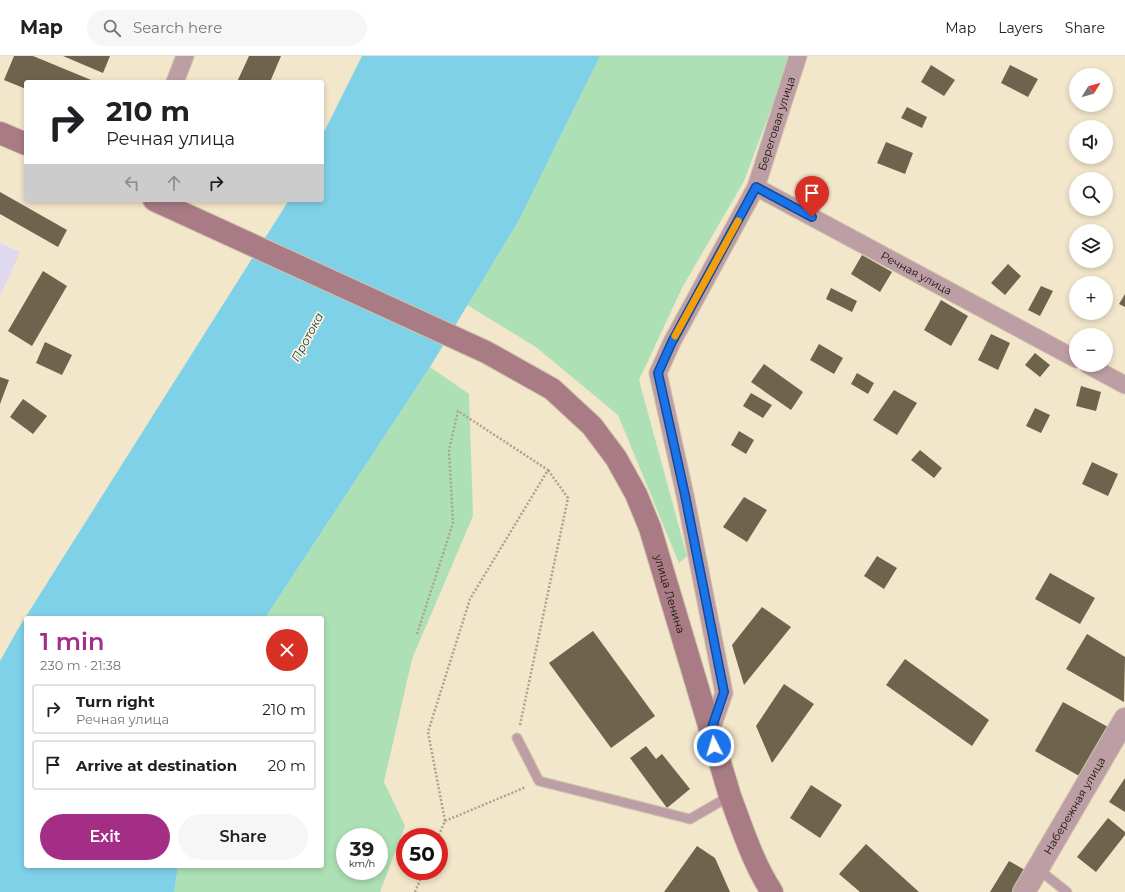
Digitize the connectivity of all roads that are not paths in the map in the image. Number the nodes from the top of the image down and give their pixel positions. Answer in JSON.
{"nodes":[{"id":1,"x":185,"y":56,"type":"edge"},
{"id":2,"x":798,"y":56,"type":"edge"},
{"id":3,"x":176,"y":80,"type":"edge"},
{"id":4,"x":0,"y":133,"type":"edge"},
{"id":5,"x":24,"y":143,"type":"edge"},
{"id":6,"x":756,"y":187,"type":"junction"},
{"id":7,"x":158,"y":202,"type":"edge"},
{"id":8,"x":1069,"y":355,"type":"edge"},
{"id":9,"x":1101,"y":372,"type":"edge"},
{"id":10,"x":1125,"y":385,"type":"edge"},
{"id":11,"x":1125,"y":719,"type":"edge"},
{"id":12,"x":710,"y":733,"type":"junction"},
{"id":13,"x":517,"y":738,"type":"road end"},
{"id":14,"x":730,"y":796,"type":"junction"},
{"id":15,"x":1038,"y":869,"type":"junction"},
{"id":16,"x":772,"y":892,"type":"edge"},
{"id":17,"x":1024,"y":892,"type":"edge"},
{"id":18,"x":1067,"y":892,"type":"edge"}],
"edges":[{"from":1,"to":3,"type":"street"},
{"from":2,"to":6,"type":"street","name":"Береговая улица"},
{"from":4,"to":5,"type":"main road"},
{"from":6,"to":8,"type":"street","name":"Речная улица"},
{"from":6,"to":12,"type":"street","name":"Береговая улица"},
{"from":7,"to":12,"type":"main road","name":"улица Ленина"},
{"from":9,"to":10,"type":"street"},
{"from":11,"to":15,"type":"street","name":"Набережная улица"},
{"from":12,"to":14,"type":"main road","name":"улица Ленина"},
{"from":13,"to":14,"type":"lane"},
{"from":14,"to":16,"type":"main road","name":"улица Ленина"},
{"from":15,"to":17,"type":"street","name":"Набережная улица"},
{"from":15,"to":18,"type":"lane"}]}
